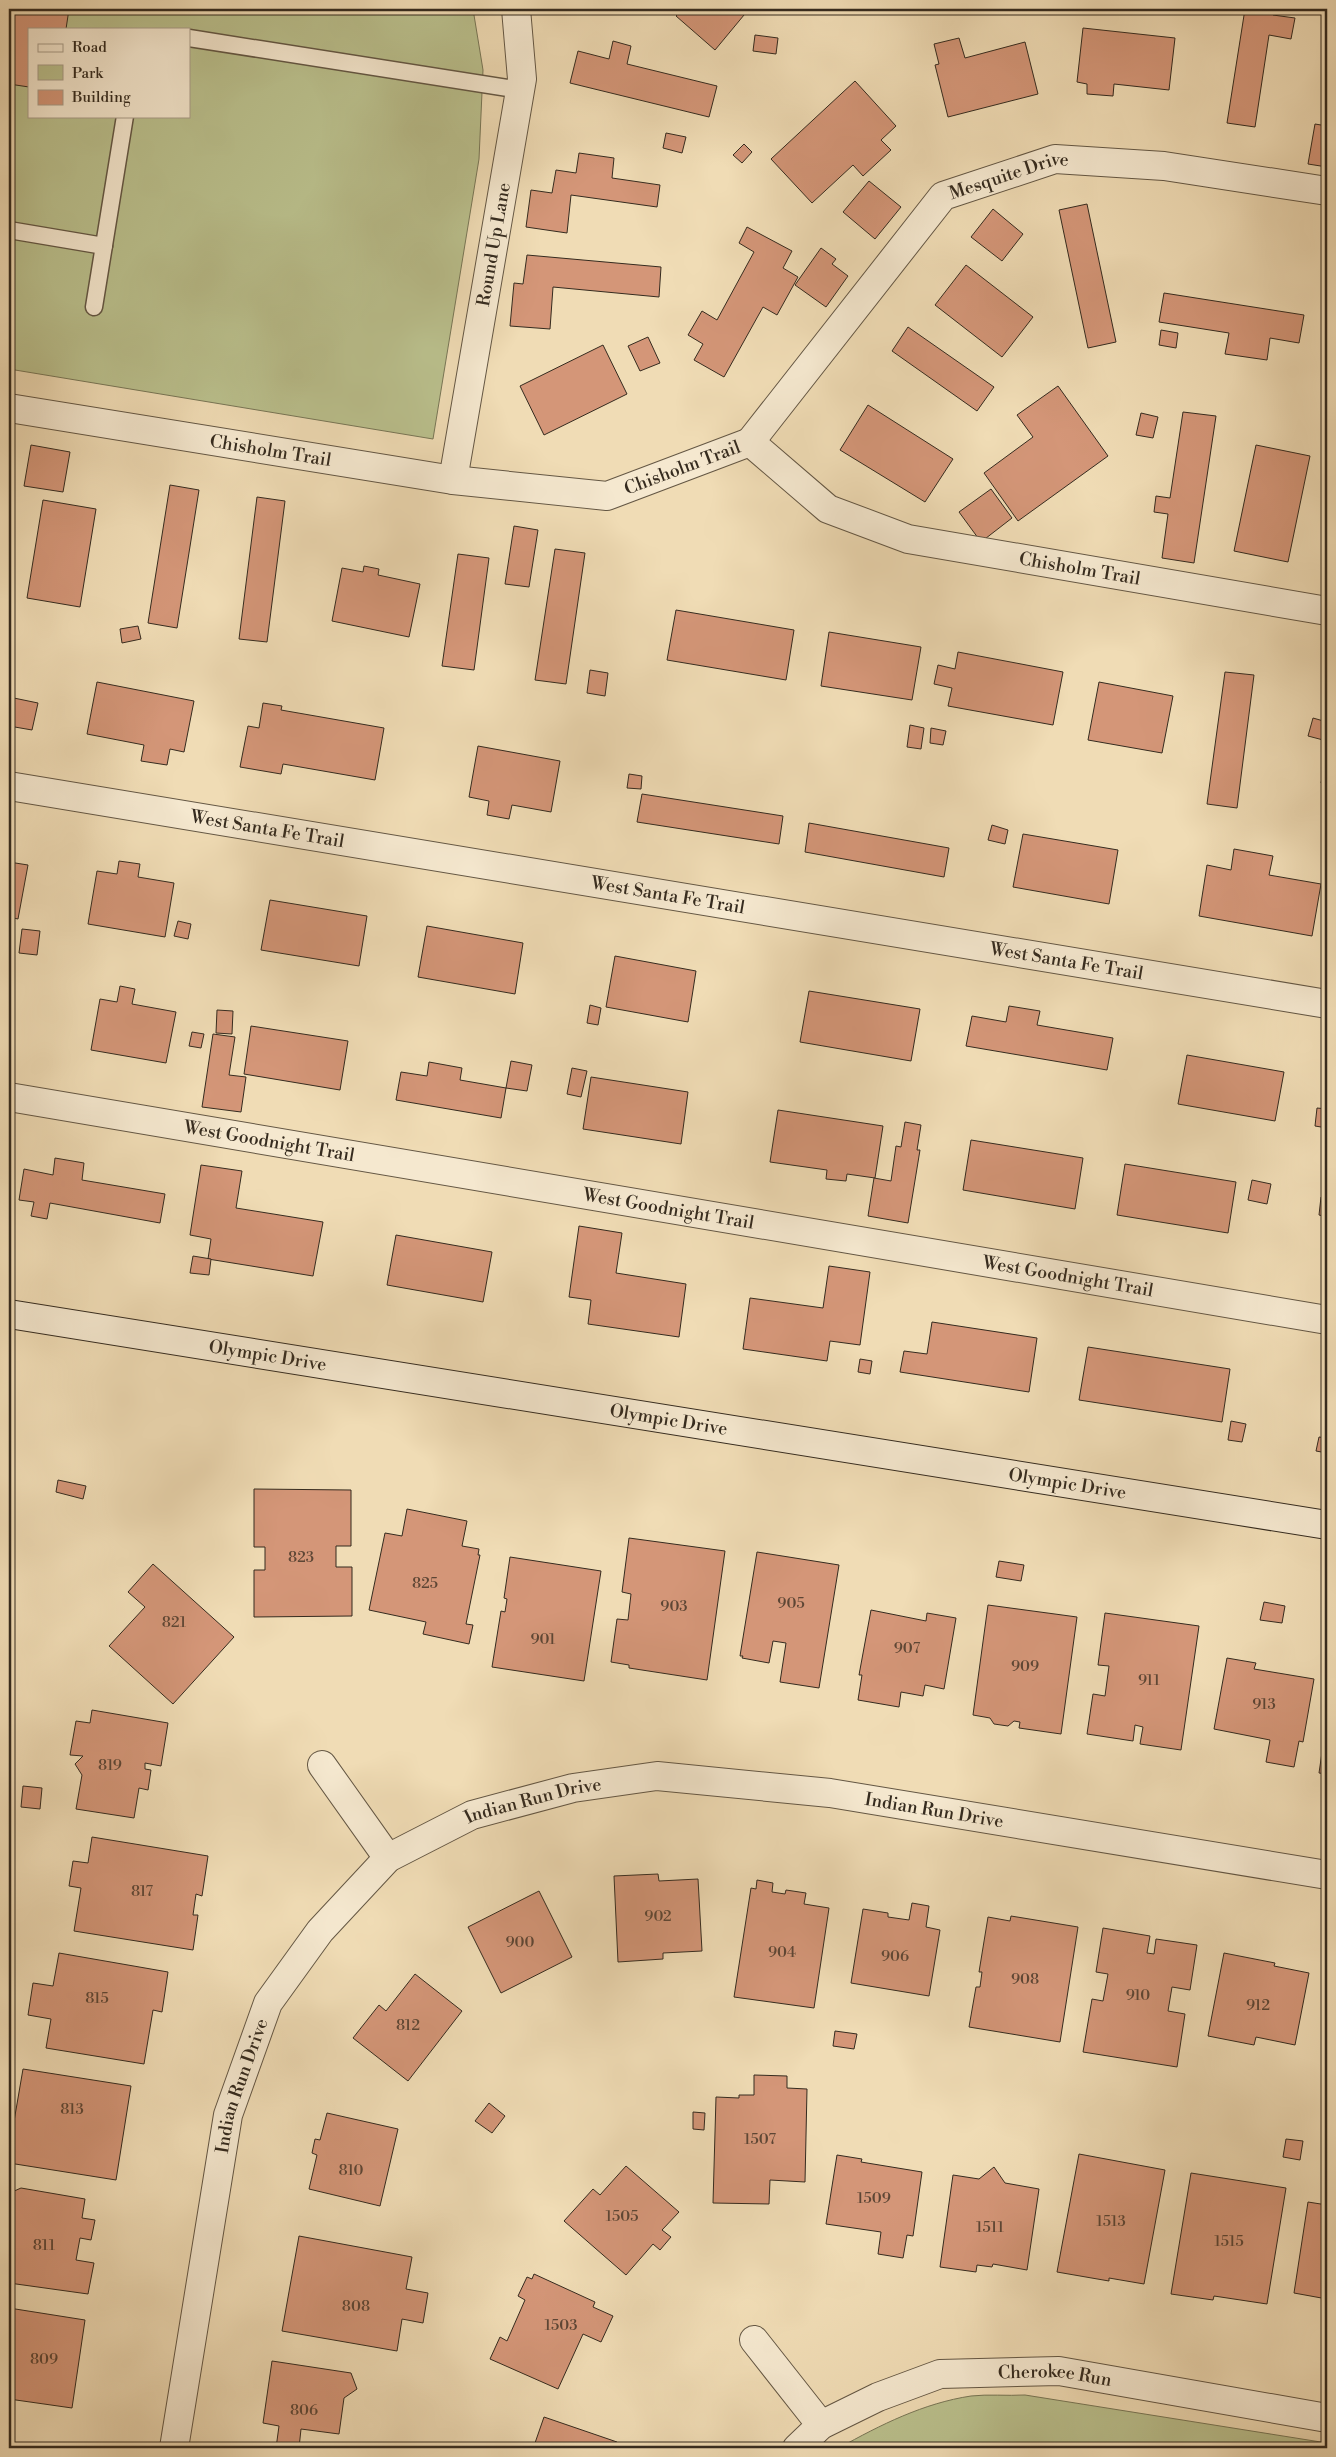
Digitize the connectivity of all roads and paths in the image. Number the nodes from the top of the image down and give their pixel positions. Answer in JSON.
{"nodes":[{"id":1,"x":516,"y":9,"type":"edge"},
{"id":2,"x":190,"y":38,"type":"edge"},
{"id":3,"x":520,"y":90,"type":"junction"},
{"id":4,"x":125,"y":118,"type":"edge"},
{"id":5,"x":1327,"y":191,"type":"edge"},
{"id":6,"x":9,"y":230,"type":"edge"},
{"id":7,"x":104,"y":246,"type":"junction"},
{"id":8,"x":94,"y":307,"type":"dead end"},
{"id":9,"x":9,"y":408,"type":"edge"},
{"id":10,"x":750,"y":442,"type":"junction"},
{"id":11,"x":453,"y":480,"type":"junction"},
{"id":12,"x":1327,"y":611,"type":"edge"},
{"id":13,"x":9,"y":786,"type":"edge"},
{"id":14,"x":1327,"y":1004,"type":"edge"},
{"id":15,"x":9,"y":1097,"type":"edge"},
{"id":16,"x":9,"y":1314,"type":"edge"},
{"id":17,"x":1327,"y":1320,"type":"edge"},
{"id":18,"x":1327,"y":1525,"type":"edge"},
{"id":19,"x":322,"y":1765,"type":"dead end"},
{"id":20,"x":388,"y":1858,"type":"junction"},
{"id":21,"x":1327,"y":1875,"type":"edge"},
{"id":22,"x":754,"y":2340,"type":"dead end"},
{"id":23,"x":1327,"y":2418,"type":"edge"},
{"id":24,"x":821,"y":2426,"type":"junction"},
{"id":25,"x":174,"y":2448,"type":"edge"},
{"id":26,"x":797,"y":2448,"type":"edge"}],
"edges":[{"from":1,"to":3,"type":"street","name":"Round Up Lane"},
{"from":2,"to":3,"type":"lane"},
{"from":3,"to":11,"type":"street","name":"Round Up Lane"},
{"from":4,"to":7,"type":"lane"},
{"from":5,"to":10,"type":"street","name":"Mesquite Drive"},
{"from":6,"to":7,"type":"lane"},
{"from":7,"to":8,"type":"lane"},
{"from":9,"to":11,"type":"street","name":"Chisholm Trail"},
{"from":10,"to":11,"type":"street","name":"Chisholm Trail"},
{"from":10,"to":12,"type":"street","name":"Chisholm Trail"},
{"from":13,"to":14,"type":"street","name":"West Santa Fe Trail"},
{"from":15,"to":17,"type":"street","name":"West Goodnight Trail"},
{"from":16,"to":18,"type":"street","name":"Olympic Drive"},
{"from":19,"to":20,"type":"street"},
{"from":20,"to":21,"type":"street","name":"Indian Run Drive"},
{"from":20,"to":25,"type":"street","name":"Indian Run Drive"},
{"from":22,"to":24,"type":"street"},
{"from":23,"to":24,"type":"street","name":"Cherokee Run"},
{"from":24,"to":26,"type":"street","name":"Cherokee Run"}]}
